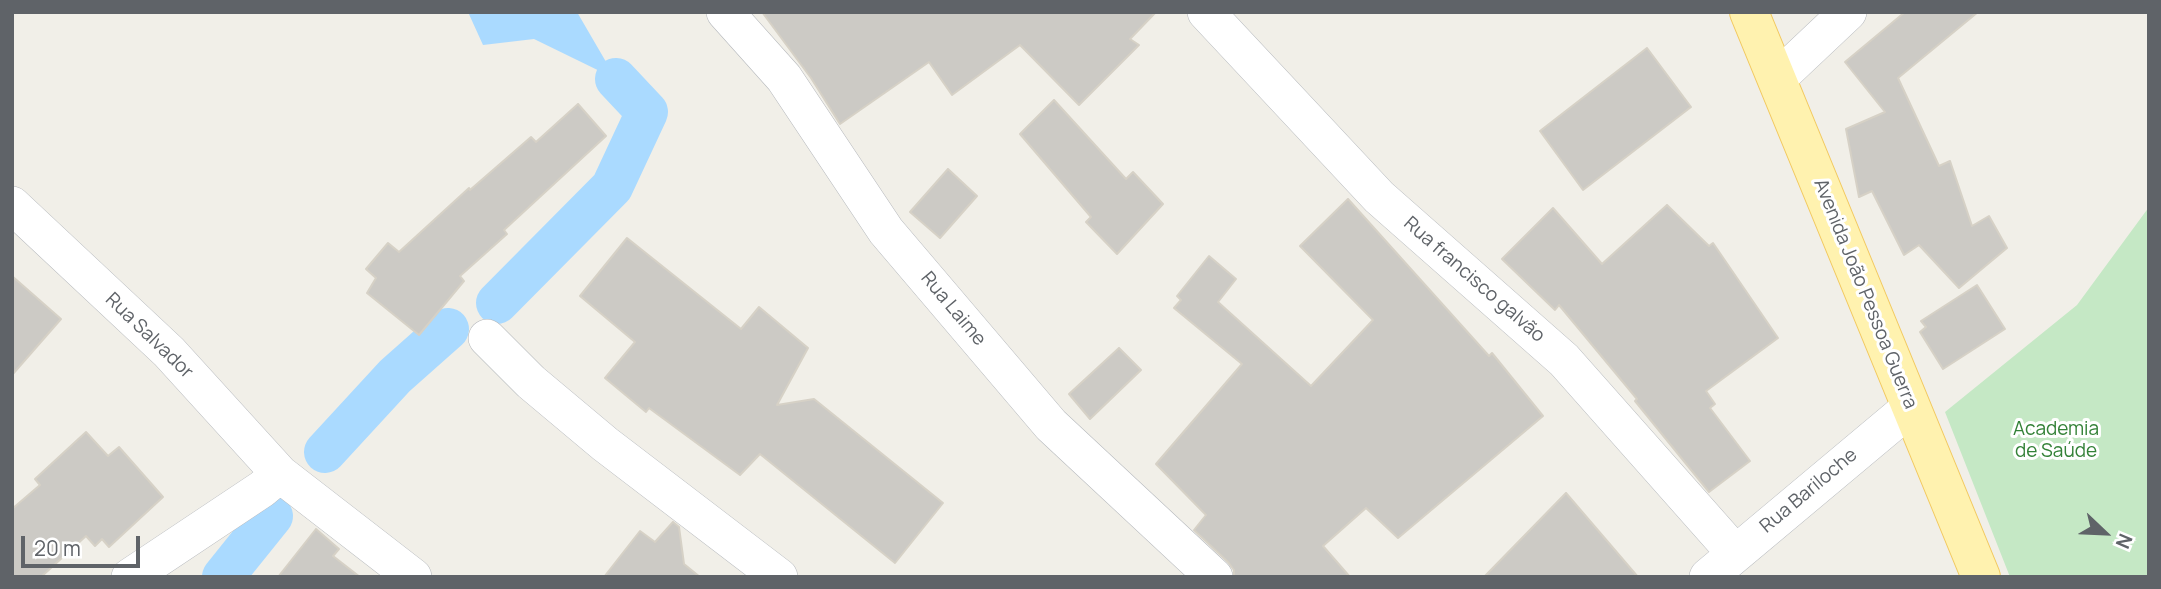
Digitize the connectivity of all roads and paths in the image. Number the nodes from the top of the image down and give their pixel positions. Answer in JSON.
{"nodes":[{"id":1,"x":725,"y":12,"type":"edge"},
{"id":2,"x":1206,"y":12,"type":"edge"},
{"id":3,"x":1749,"y":12,"type":"edge"},
{"id":4,"x":1848,"y":12,"type":"edge"},
{"id":5,"x":1778,"y":78,"type":"junction"},
{"id":6,"x":12,"y":205,"type":"edge"},
{"id":7,"x":487,"y":338,"type":"dead end"},
{"id":8,"x":1911,"y":407,"type":"junction"},
{"id":9,"x":280,"y":474,"type":"junction"},
{"id":10,"x":1721,"y":565,"type":"edge"},
{"id":11,"x":1196,"y":571,"type":"edge"},
{"id":12,"x":130,"y":577,"type":"edge"},
{"id":13,"x":413,"y":577,"type":"edge"},
{"id":14,"x":779,"y":577,"type":"edge"},
{"id":15,"x":1981,"y":577,"type":"edge"}],
"edges":[{"from":1,"to":11,"type":"street","name":"Rua Laime"},
{"from":2,"to":10,"type":"street","name":"Rua francisco galvão"},
{"from":3,"to":5,"type":"main road","name":"Avenida João Pessoa Guerra"},
{"from":4,"to":5,"type":"street"},
{"from":5,"to":8,"type":"main road","name":"Avenida João Pessoa Guerra"},
{"from":6,"to":9,"type":"street","name":"Rua Salvador"},
{"from":7,"to":14,"type":"street"},
{"from":8,"to":10,"type":"street","name":"Rua Bariloche"},
{"from":8,"to":15,"type":"main road","name":"Avenida João Pessoa Guerra"},
{"from":9,"to":12,"type":"street"},
{"from":9,"to":13,"type":"street"}]}
